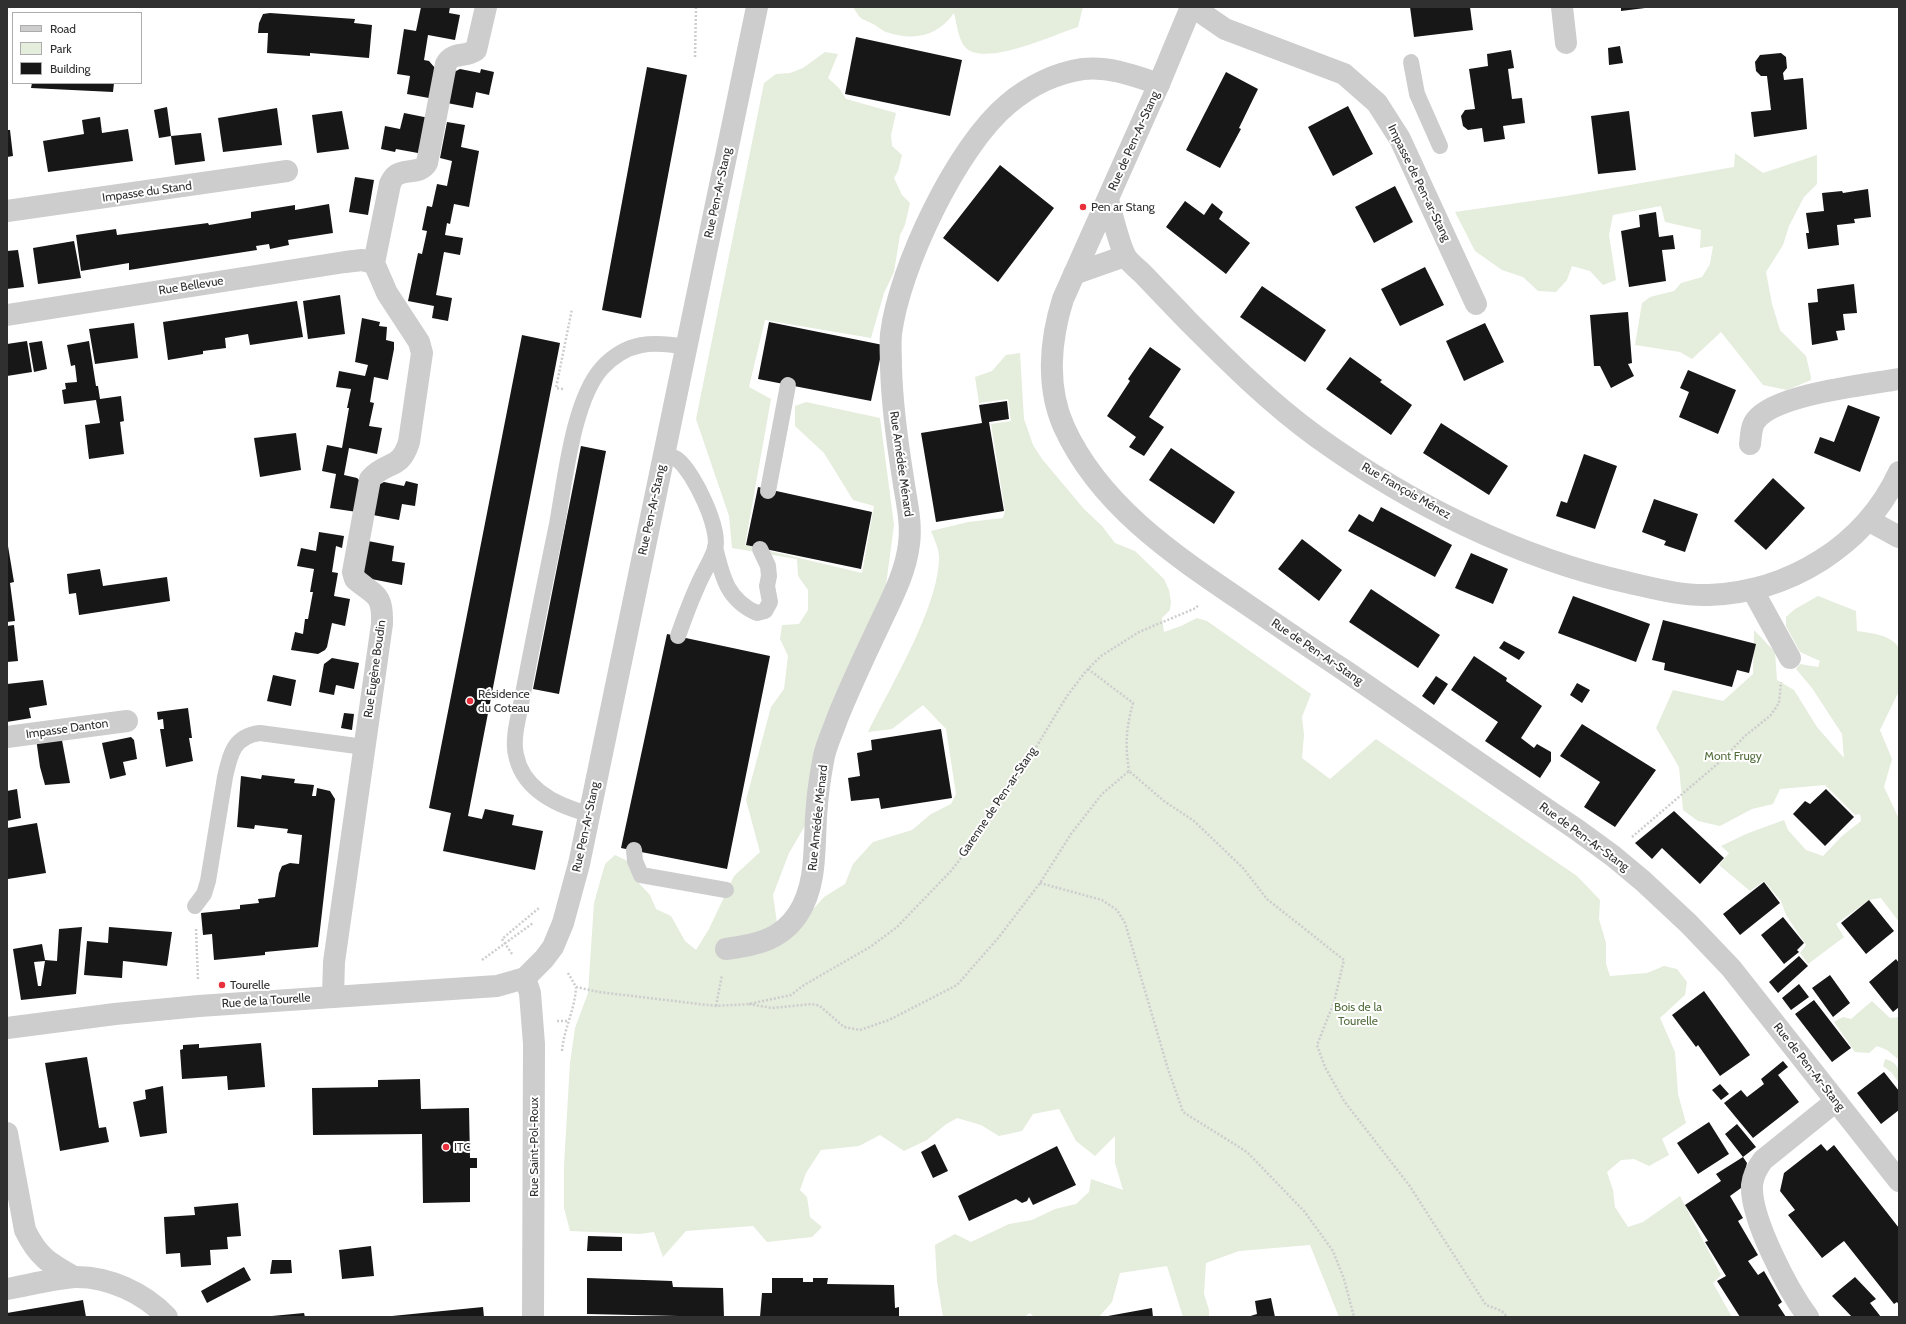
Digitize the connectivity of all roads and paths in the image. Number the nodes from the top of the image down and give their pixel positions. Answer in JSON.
{"nodes":[{"id":1,"x":486,"y":7,"type":"edge"},
{"id":2,"x":696,"y":7,"type":"edge"},
{"id":3,"x":750,"y":7,"type":"edge"},
{"id":4,"x":757,"y":7,"type":"edge"},
{"id":5,"x":1192,"y":7,"type":"edge"},
{"id":6,"x":1562,"y":7,"type":"edge"},
{"id":7,"x":751,"y":30,"type":"junction"},
{"id":8,"x":1566,"y":43,"type":"dead end"},
{"id":9,"x":695,"y":57,"type":"dead end"},
{"id":10,"x":1411,"y":62,"type":"dead end"},
{"id":11,"x":1159,"y":84,"type":"junction"},
{"id":12,"x":1440,"y":146,"type":"dead end"},
{"id":13,"x":287,"y":171,"type":"dead end"},
{"id":14,"x":1108,"y":200,"type":"junction"},
{"id":15,"x":7,"y":211,"type":"edge"},
{"id":16,"x":1125,"y":256,"type":"junction"},
{"id":17,"x":374,"y":263,"type":"junction"},
{"id":18,"x":1074,"y":274,"type":"junction"},
{"id":19,"x":1476,"y":304,"type":"dead end"},
{"id":20,"x":572,"y":309,"type":"dead end"},
{"id":21,"x":7,"y":315,"type":"edge"},
{"id":22,"x":686,"y":347,"type":"junction"},
{"id":23,"x":1899,"y":379,"type":"edge"},
{"id":24,"x":788,"y":385,"type":"dead end"},
{"id":25,"x":586,"y":396,"type":"junction"},
{"id":26,"x":1750,"y":444,"type":"dead end"},
{"id":27,"x":664,"y":455,"type":"junction"},
{"id":28,"x":1899,"y":472,"type":"edge"},
{"id":29,"x":768,"y":491,"type":"dead end"},
{"id":30,"x":1868,"y":520,"type":"junction"},
{"id":31,"x":1899,"y":537,"type":"edge"},
{"id":32,"x":715,"y":547,"type":"junction"},
{"id":33,"x":760,"y":549,"type":"dead end"},
{"id":34,"x":1214,"y":582,"type":"junction"},
{"id":35,"x":1752,"y":589,"type":"junction"},
{"id":36,"x":678,"y":636,"type":"dead end"},
{"id":37,"x":1787,"y":653,"type":"joint"},
{"id":38,"x":1088,"y":669,"type":"junction"},
{"id":39,"x":127,"y":721,"type":"dead end"},
{"id":40,"x":7,"y":737,"type":"edge"},
{"id":41,"x":364,"y":747,"type":"junction"},
{"id":42,"x":1129,"y":771,"type":"junction"},
{"id":43,"x":589,"y":814,"type":"junction"},
{"id":44,"x":1640,"y":830,"type":"dead end"},
{"id":45,"x":634,"y":850,"type":"dead end"},
{"id":46,"x":1040,"y":883,"type":"junction"},
{"id":47,"x":726,"y":890,"type":"dead end"},
{"id":48,"x":195,"y":906,"type":"joint"},
{"id":49,"x":541,"y":906,"type":"dead end"},
{"id":50,"x":535,"y":922,"type":"dead end"},
{"id":51,"x":504,"y":944,"type":"junction"},
{"id":52,"x":553,"y":947,"type":"junction"},
{"id":53,"x":726,"y":949,"type":"joint"},
{"id":54,"x":480,"y":962,"type":"dead end"},
{"id":55,"x":518,"y":981,"type":"junction"},
{"id":56,"x":333,"y":996,"type":"junction"},
{"id":57,"x":749,"y":1004,"type":"junction"},
{"id":58,"x":199,"y":1006,"type":"junction"},
{"id":59,"x":716,"y":1006,"type":"junction"},
{"id":60,"x":7,"y":1028,"type":"edge"},
{"id":61,"x":1836,"y":1100,"type":"junction"},
{"id":62,"x":7,"y":1133,"type":"edge"},
{"id":63,"x":1899,"y":1181,"type":"edge"},
{"id":64,"x":74,"y":1277,"type":"junction"},
{"id":65,"x":7,"y":1289,"type":"edge"},
{"id":66,"x":167,"y":1317,"type":"edge"},
{"id":67,"x":533,"y":1317,"type":"edge"},
{"id":68,"x":1354,"y":1317,"type":"edge"},
{"id":69,"x":1507,"y":1317,"type":"edge"},
{"id":70,"x":1808,"y":1317,"type":"edge"}],
"edges":[{"from":1,"to":17,"type":"street"},
{"from":2,"to":9,"type":"path"},
{"from":3,"to":7,"type":"street"},
{"from":4,"to":7,"type":"street"},
{"from":5,"to":11,"type":"street","name":"Rue de Pen-Ar-Stang"},
{"from":5,"to":19,"type":"street","name":"Impasse de Pen-ar-Stang"},
{"from":6,"to":8,"type":"street"},
{"from":7,"to":22,"type":"street","name":"Rue Pen-Ar-Stang"},
{"from":10,"to":12,"type":"lane"},
{"from":11,"to":14,"type":"street","name":"Rue de Pen-Ar-Stang"},
{"from":11,"to":53,"type":"street","name":"Rue Amédée Ménard"},
{"from":13,"to":15,"type":"street","name":"Impasse du Stand"},
{"from":14,"to":16,"type":"street","name":"Rue François Ménez"},
{"from":14,"to":18,"type":"street","name":"Rue de Pen-Ar-Stang"},
{"from":16,"to":18,"type":"street"},
{"from":16,"to":35,"type":"street","name":"Rue François Ménez"},
{"from":17,"to":21,"type":"street","name":"Rue Bellevue"},
{"from":17,"to":41,"type":"street","name":"Rue Eugène Boudin"},
{"from":18,"to":34,"type":"street","name":"Rue de Pen-Ar-Stang"},
{"from":20,"to":25,"type":"path"},
{"from":22,"to":25,"type":"lane"},
{"from":22,"to":27,"type":"street","name":"Rue Pen-Ar-Stang"},
{"from":23,"to":26,"type":"street"},
{"from":24,"to":29,"type":"lane"},
{"from":25,"to":43,"type":"lane"},
{"from":27,"to":32,"type":"lane"},
{"from":27,"to":43,"type":"street","name":"Rue Pen-Ar-Stang"},
{"from":28,"to":30,"type":"street","name":"Rue François Ménez"},
{"from":30,"to":31,"type":"street"},
{"from":30,"to":35,"type":"street","name":"Rue François Ménez"},
{"from":32,"to":33,"type":"lane"},
{"from":32,"to":36,"type":"lane"},
{"from":34,"to":38,"type":"path","name":"Garenne de Pen-ar-Stang"},
{"from":34,"to":61,"type":"street","name":"Rue de Pen-Ar-Stang"},
{"from":35,"to":37,"type":"street"},
{"from":37,"to":44,"type":"path"},
{"from":38,"to":42,"type":"path"},
{"from":38,"to":57,"type":"path","name":"Garenne de Pen-ar-Stang"},
{"from":39,"to":40,"type":"street","name":"Impasse Danton"},
{"from":41,"to":48,"type":"lane"},
{"from":41,"to":56,"type":"street","name":"Rue Eugène Boudin"},
{"from":42,"to":46,"type":"path"},
{"from":42,"to":69,"type":"path"},
{"from":43,"to":52,"type":"street","name":"Rue Pen-Ar-Stang"},
{"from":45,"to":47,"type":"lane"},
{"from":46,"to":57,"type":"path"},
{"from":46,"to":68,"type":"path"},
{"from":48,"to":58,"type":"path"},
{"from":49,"to":51,"type":"path"},
{"from":50,"to":51,"type":"path"},
{"from":51,"to":54,"type":"path"},
{"from":51,"to":55,"type":"path"},
{"from":52,"to":55,"type":"street","name":"Rue Pen-Ar-Stang"},
{"from":52,"to":59,"type":"path"},
{"from":53,"to":59,"type":"path"},
{"from":55,"to":56,"type":"street","name":"Rue de la Tourelle"},
{"from":55,"to":67,"type":"street","name":"Rue Saint-Pol-Roux"},
{"from":56,"to":58,"type":"street","name":"Rue de la Tourelle"},
{"from":57,"to":59,"type":"path"},
{"from":58,"to":60,"type":"street","name":"Rue de la Tourelle"},
{"from":61,"to":63,"type":"street","name":"Rue de Pen-Ar-Stang"},
{"from":61,"to":70,"type":"street"},
{"from":62,"to":64,"type":"street"},
{"from":64,"to":65,"type":"street"},
{"from":64,"to":66,"type":"street"}]}
